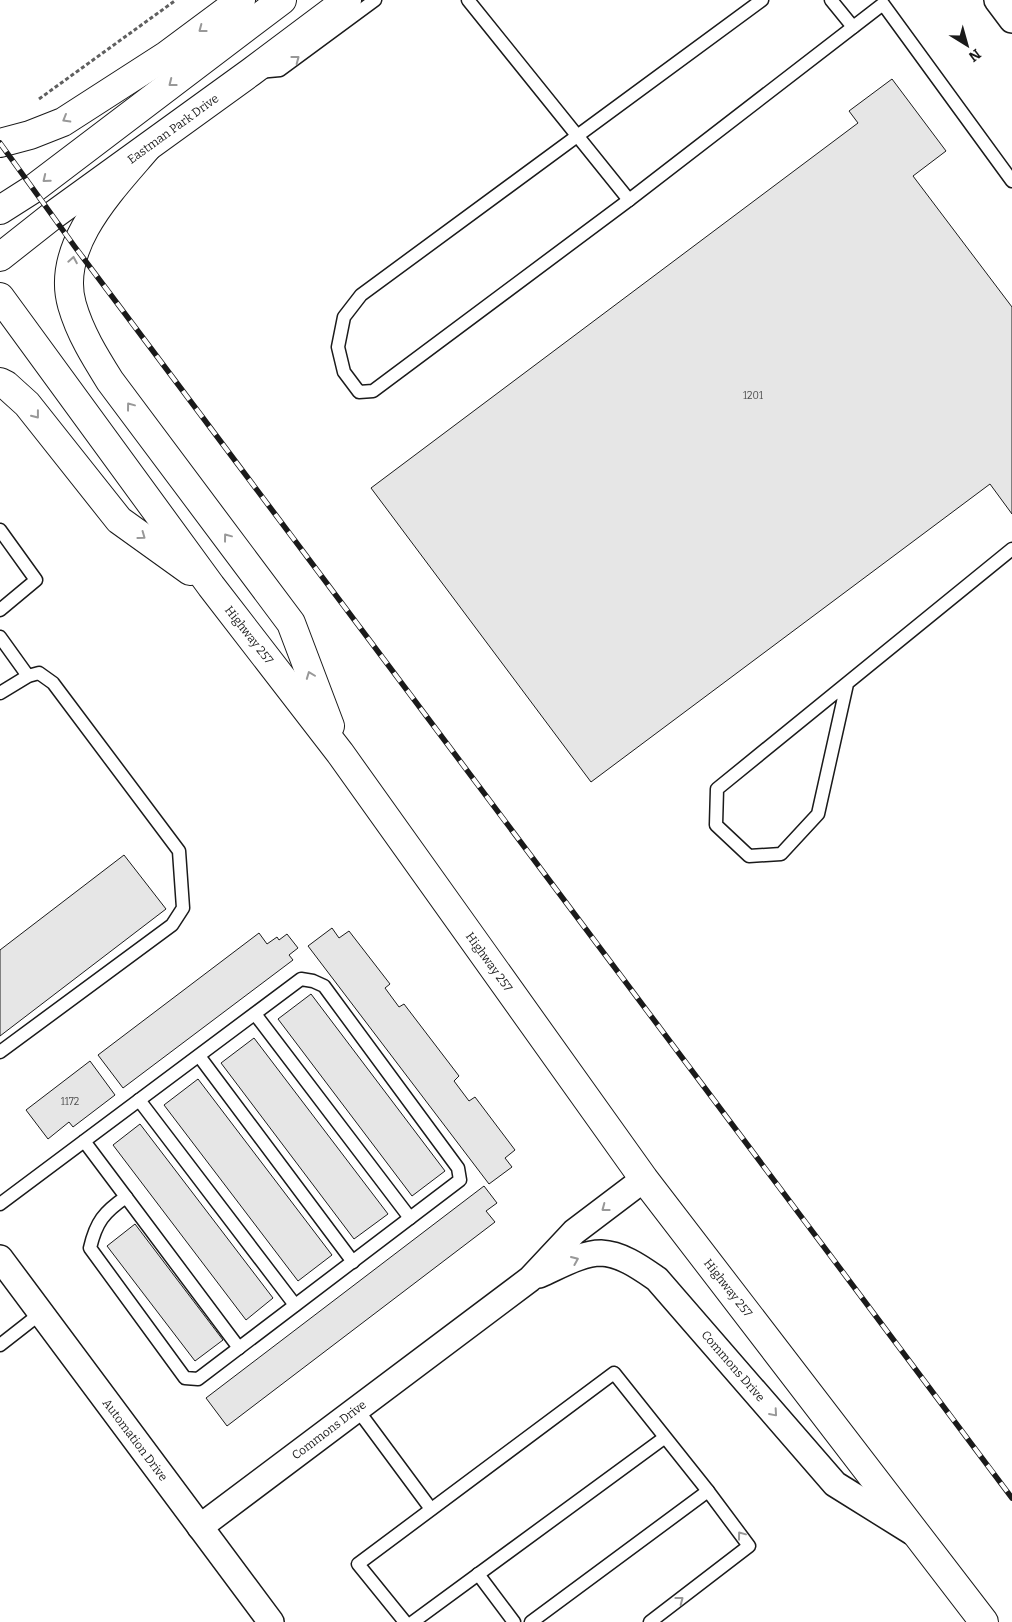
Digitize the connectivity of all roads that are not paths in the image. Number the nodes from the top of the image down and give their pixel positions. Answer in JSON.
{"nodes":[{"id":1,"x":241,"y":0,"type":"edge"},
{"id":2,"x":282,"y":0,"type":"edge"},
{"id":3,"x":346,"y":0,"type":"edge"},
{"id":4,"x":375,"y":0,"type":"edge"},
{"id":5,"x":468,"y":0,"type":"edge"},
{"id":6,"x":762,"y":0,"type":"edge"},
{"id":7,"x":831,"y":0,"type":"edge"},
{"id":8,"x":997,"y":0,"type":"edge"},
{"id":9,"x":1012,"y":20,"type":"edge"},
{"id":10,"x":853,"y":27,"type":"junction"},
{"id":11,"x":251,"y":72,"type":"junction"},
{"id":12,"x":578,"y":136,"type":"junction"},
{"id":13,"x":0,"y":143,"type":"edge"},
{"id":14,"x":146,"y":149,"type":"junction"},
{"id":15,"x":1012,"y":181,"type":"edge"},
{"id":16,"x":629,"y":200,"type":"junction"},
{"id":17,"x":0,"y":210,"type":"edge"},
{"id":18,"x":0,"y":257,"type":"edge"},
{"id":19,"x":0,"y":297,"type":"edge"},
{"id":20,"x":0,"y":382,"type":"edge"},
{"id":21,"x":0,"y":530,"type":"edge"},
{"id":22,"x":1012,"y":549,"type":"edge"},
{"id":23,"x":211,"y":586,"type":"junction"},
{"id":24,"x":0,"y":610,"type":"edge"},
{"id":25,"x":0,"y":637,"type":"edge"},
{"id":26,"x":28,"y":676,"type":"junction"},
{"id":27,"x":847,"y":684,"type":"junction"},
{"id":28,"x":0,"y":693,"type":"edge"},
{"id":29,"x":340,"y":753,"type":"junction"},
{"id":30,"x":255,"y":1014,"type":"junction"},
{"id":31,"x":0,"y":1052,"type":"edge"},
{"id":32,"x":199,"y":1056,"type":"junction"},
{"id":33,"x":139,"y":1100,"type":"junction"},
{"id":34,"x":84,"y":1141,"type":"junction"},
{"id":35,"x":644,"y":1179,"type":"junction"},
{"id":36,"x":126,"y":1197,"type":"junction"},
{"id":37,"x":0,"y":1204,"type":"edge"},
{"id":38,"x":410,"y":1218,"type":"junction"},
{"id":39,"x":0,"y":1258,"type":"edge"},
{"id":40,"x":353,"y":1262,"type":"junction"},
{"id":41,"x":530,"y":1279,"type":"junction"},
{"id":42,"x":295,"y":1305,"type":"junction"},
{"id":43,"x":41,"y":1313,"type":"junction"},
{"id":44,"x":0,"y":1345,"type":"edge"},
{"id":45,"x":239,"y":1348,"type":"junction"},
{"id":46,"x":357,"y":1409,"type":"junction"},
{"id":47,"x":664,"y":1438,"type":"junction"},
{"id":48,"x":708,"y":1491,"type":"junction"},
{"id":49,"x":431,"y":1509,"type":"junction"},
{"id":50,"x":200,"y":1527,"type":"junction"},
{"id":51,"x":918,"y":1536,"type":"junction"},
{"id":52,"x":478,"y":1574,"type":"junction"},
{"id":53,"x":271,"y":1622,"type":"edge"},
{"id":54,"x":405,"y":1622,"type":"edge"},
{"id":55,"x":413,"y":1622,"type":"edge"},
{"id":56,"x":514,"y":1622,"type":"edge"},
{"id":57,"x":531,"y":1622,"type":"edge"},
{"id":58,"x":650,"y":1622,"type":"edge"},
{"id":59,"x":984,"y":1622,"type":"edge"}],
"edges":[{"from":1,"to":13,"type":"main road","one_way":true},
{"from":2,"to":17,"type":"main road","one_way":true},
{"from":3,"to":11,"type":"main road","name":"Eastman Park Drive"},
{"from":11,"to":4,"type":"lane","one_way":true},
{"from":5,"to":12,"type":"lane"},
{"from":6,"to":12,"type":"lane"},
{"from":7,"to":10,"type":"lane"},
{"from":8,"to":9,"type":"street"},
{"from":10,"to":15,"type":"lane"},
{"from":10,"to":16,"type":"lane"},
{"from":11,"to":14,"type":"main road","name":"Eastman Park Drive"},
{"from":12,"to":16,"type":"lane"},
{"from":12,"to":16,"type":"lane"},
{"from":14,"to":18,"type":"main road","name":"Eastman Park Drive"},
{"from":29,"to":14,"type":"main road","one_way":true},
{"from":19,"to":23,"type":"main road","name":"Highway 257"},
{"from":20,"to":23,"type":"main road","one_way":true},
{"from":21,"to":24,"type":"lane"},
{"from":22,"to":27,"type":"lane"},
{"from":23,"to":29,"type":"main road","name":"Highway 257"},
{"from":25,"to":26,"type":"lane"},
{"from":26,"to":28,"type":"lane"},
{"from":26,"to":31,"type":"lane"},
{"from":27,"to":27,"type":"lane"},
{"from":29,"to":35,"type":"main road","name":"Highway 257"},
{"from":30,"to":32,"type":"lane"},
{"from":30,"to":38,"type":"lane"},
{"from":30,"to":38,"type":"lane"},
{"from":32,"to":33,"type":"lane"},
{"from":32,"to":40,"type":"lane"},
{"from":33,"to":34,"type":"lane"},
{"from":33,"to":42,"type":"lane"},
{"from":34,"to":36,"type":"lane"},
{"from":34,"to":37,"type":"lane"},
{"from":35,"to":41,"type":"street","name":"Commons Drive","one_way":true},
{"from":35,"to":51,"type":"main road","name":"Highway 257"},
{"from":36,"to":45,"type":"lane"},
{"from":36,"to":45,"type":"lane"},
{"from":38,"to":40,"type":"lane"},
{"from":39,"to":43,"type":"street","name":"Automation Drive"},
{"from":40,"to":42,"type":"lane"},
{"from":41,"to":46,"type":"street","name":"Commons Drive"},
{"from":41,"to":51,"type":"street","name":"Commons Drive","one_way":true},
{"from":42,"to":45,"type":"lane"},
{"from":43,"to":44,"type":"lane"},
{"from":43,"to":50,"type":"street","name":"Automation Drive"},
{"from":46,"to":49,"type":"lane"},
{"from":46,"to":50,"type":"street","name":"Commons Drive"},
{"from":47,"to":48,"type":"lane"},
{"from":47,"to":49,"type":"lane"},
{"from":47,"to":52,"type":"lane"},
{"from":48,"to":57,"type":"lane"},
{"from":58,"to":48,"type":"lane","one_way":true},
{"from":49,"to":54,"type":"lane"},
{"from":50,"to":53,"type":"street","name":"Automation Drive"},
{"from":51,"to":59,"type":"main road","name":"Highway 257"},
{"from":52,"to":55,"type":"lane"},
{"from":52,"to":56,"type":"lane"}]}
